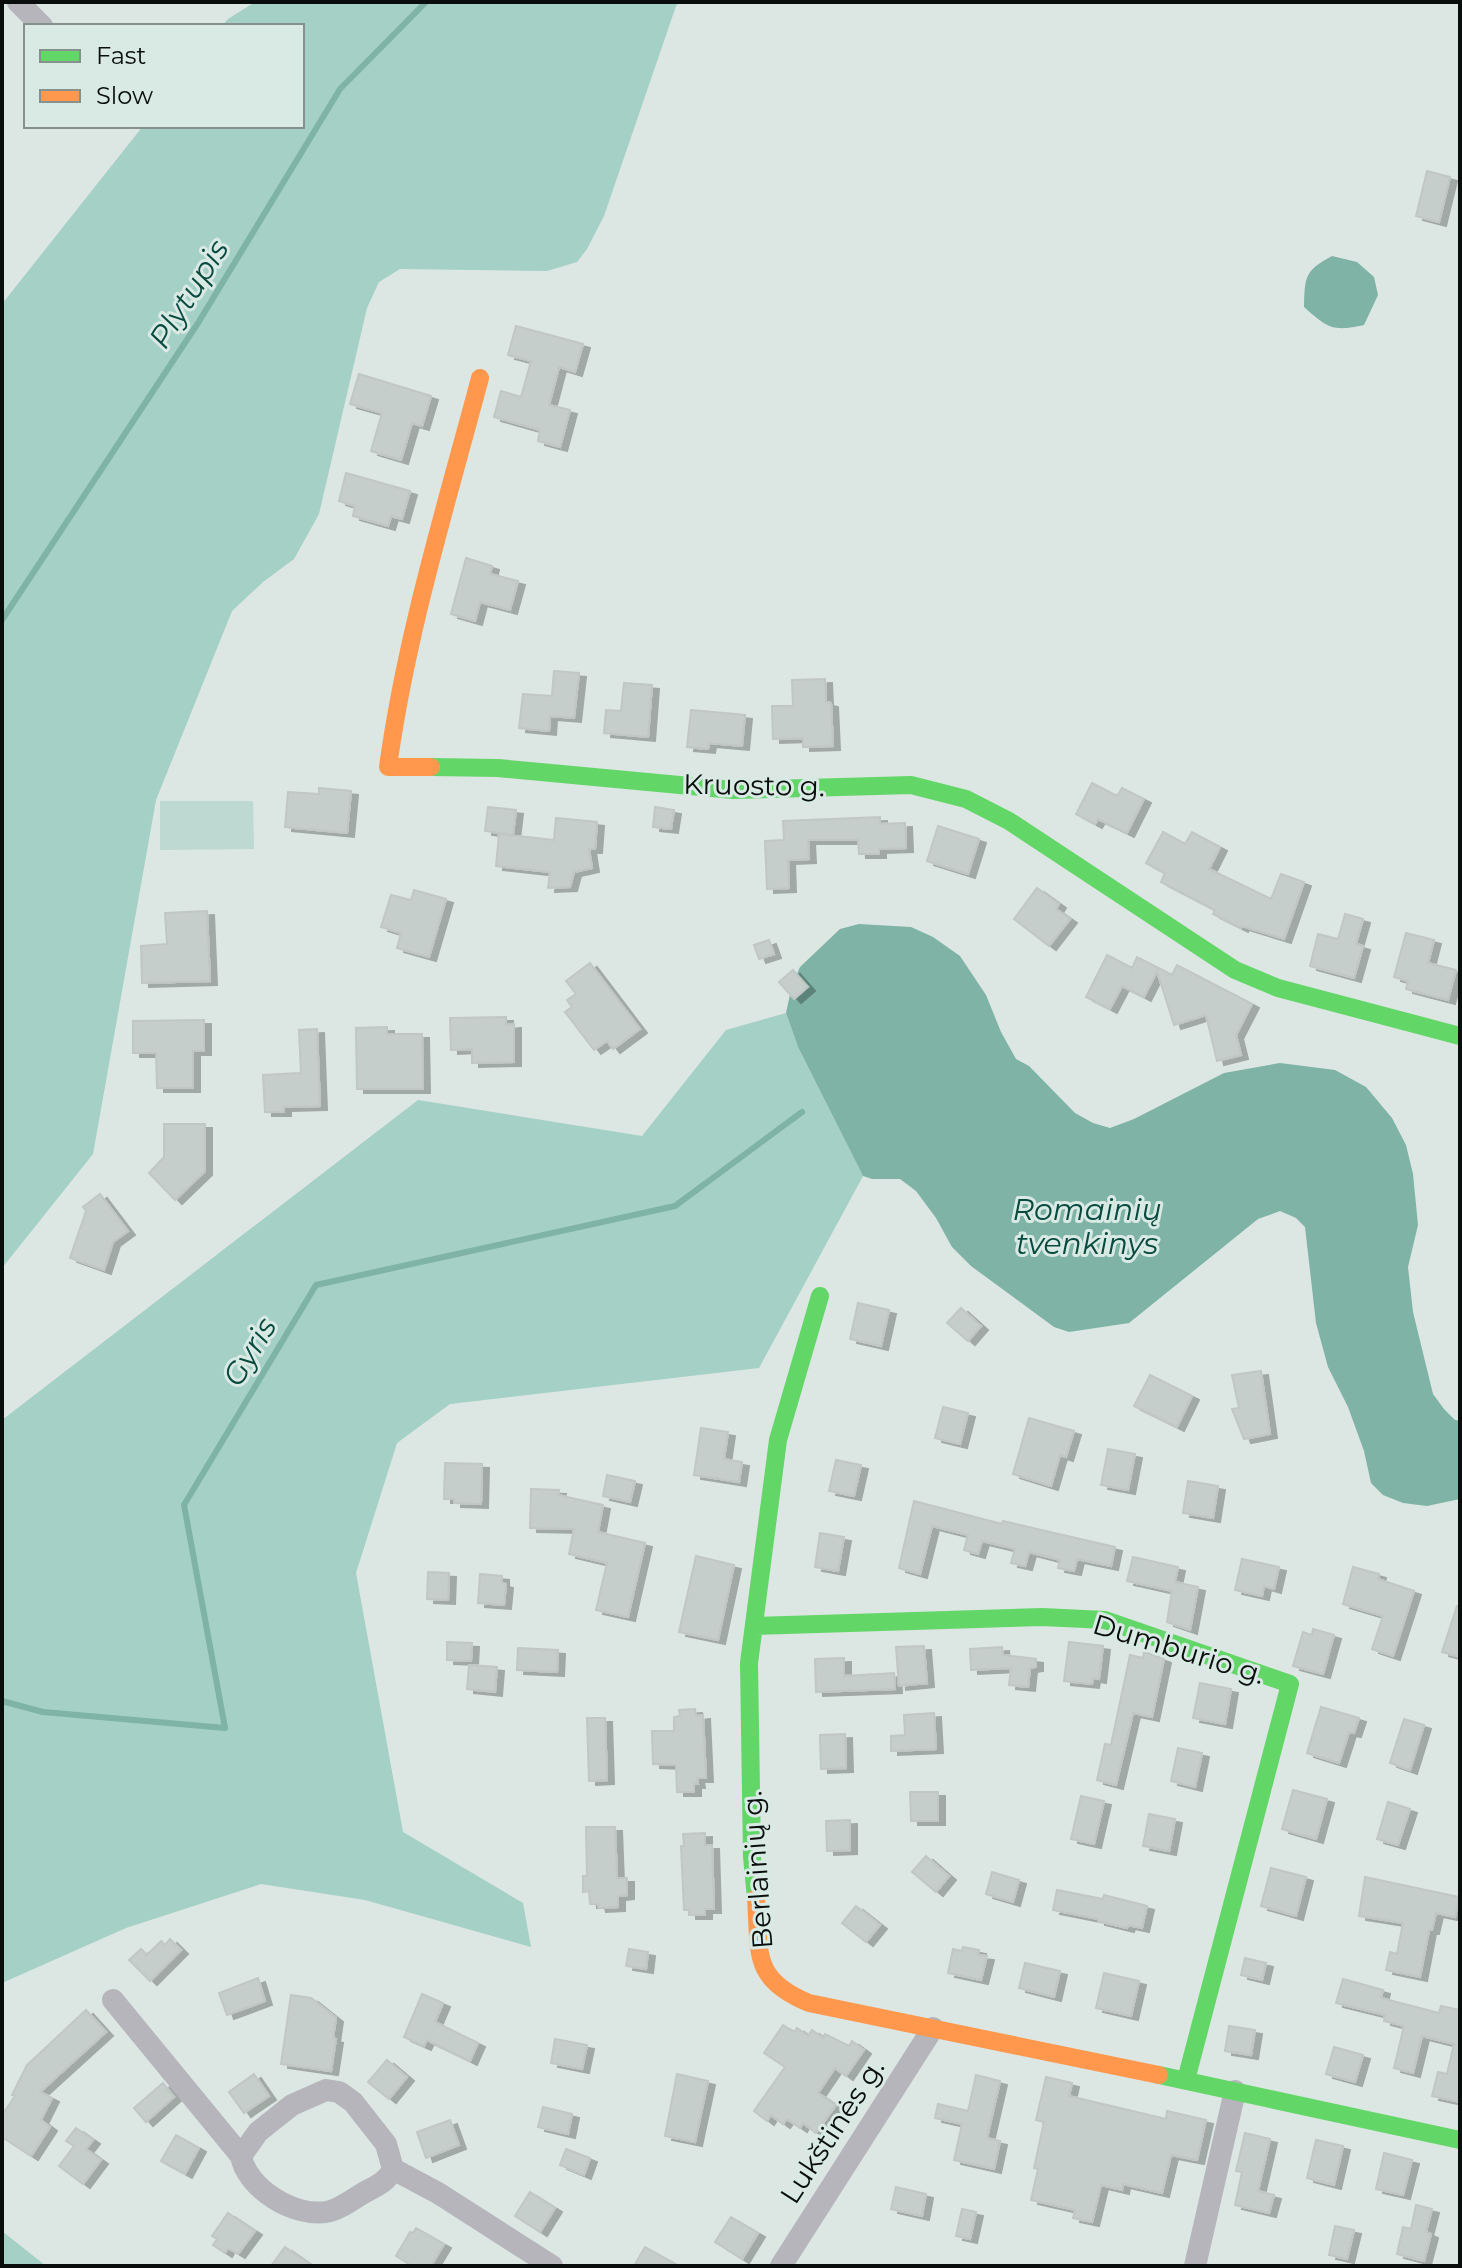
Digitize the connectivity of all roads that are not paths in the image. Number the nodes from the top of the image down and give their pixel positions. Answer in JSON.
{"nodes":[{"id":1,"x":18,"y":2,"type":"edge"},
{"id":2,"x":40,"y":24,"type":"edge"},
{"id":3,"x":480,"y":378,"type":"dead end"},
{"id":4,"x":1460,"y":1036,"type":"edge"},
{"id":5,"x":820,"y":1296,"type":"dead end"},
{"id":6,"x":754,"y":1626,"type":"junction"},
{"id":7,"x":113,"y":2000,"type":"dead end"},
{"id":8,"x":933,"y":2028,"type":"junction"},
{"id":9,"x":1186,"y":2080,"type":"junction"},
{"id":10,"x":1235,"y":2091,"type":"junction"},
{"id":11,"x":1460,"y":2140,"type":"edge"},
{"id":12,"x":241,"y":2156,"type":"junction"},
{"id":13,"x":393,"y":2169,"type":"junction"},
{"id":14,"x":552,"y":2266,"type":"edge"},
{"id":15,"x":781,"y":2266,"type":"edge"},
{"id":16,"x":1195,"y":2266,"type":"edge"}],
"edges":[{"from":1,"to":2,"type":"street"},
{"from":3,"to":4,"type":"street","name":"Kruosto g."},
{"from":5,"to":6,"type":"street","name":"Berlainių g."},
{"from":6,"to":8,"type":"street","name":"Berlainių g."},
{"from":6,"to":9,"type":"street","name":"Dumburio g."},
{"from":7,"to":12,"type":"street"},
{"from":8,"to":9,"type":"street","name":"Berlainių g."},
{"from":8,"to":15,"type":"street","name":"Lukštinės g."},
{"from":9,"to":10,"type":"street","name":"Berlainių g."},
{"from":10,"to":11,"type":"street","name":"Berlainių g."},
{"from":10,"to":16,"type":"street"},
{"from":12,"to":13,"type":"street"},
{"from":12,"to":13,"type":"street"},
{"from":13,"to":14,"type":"street"}]}
